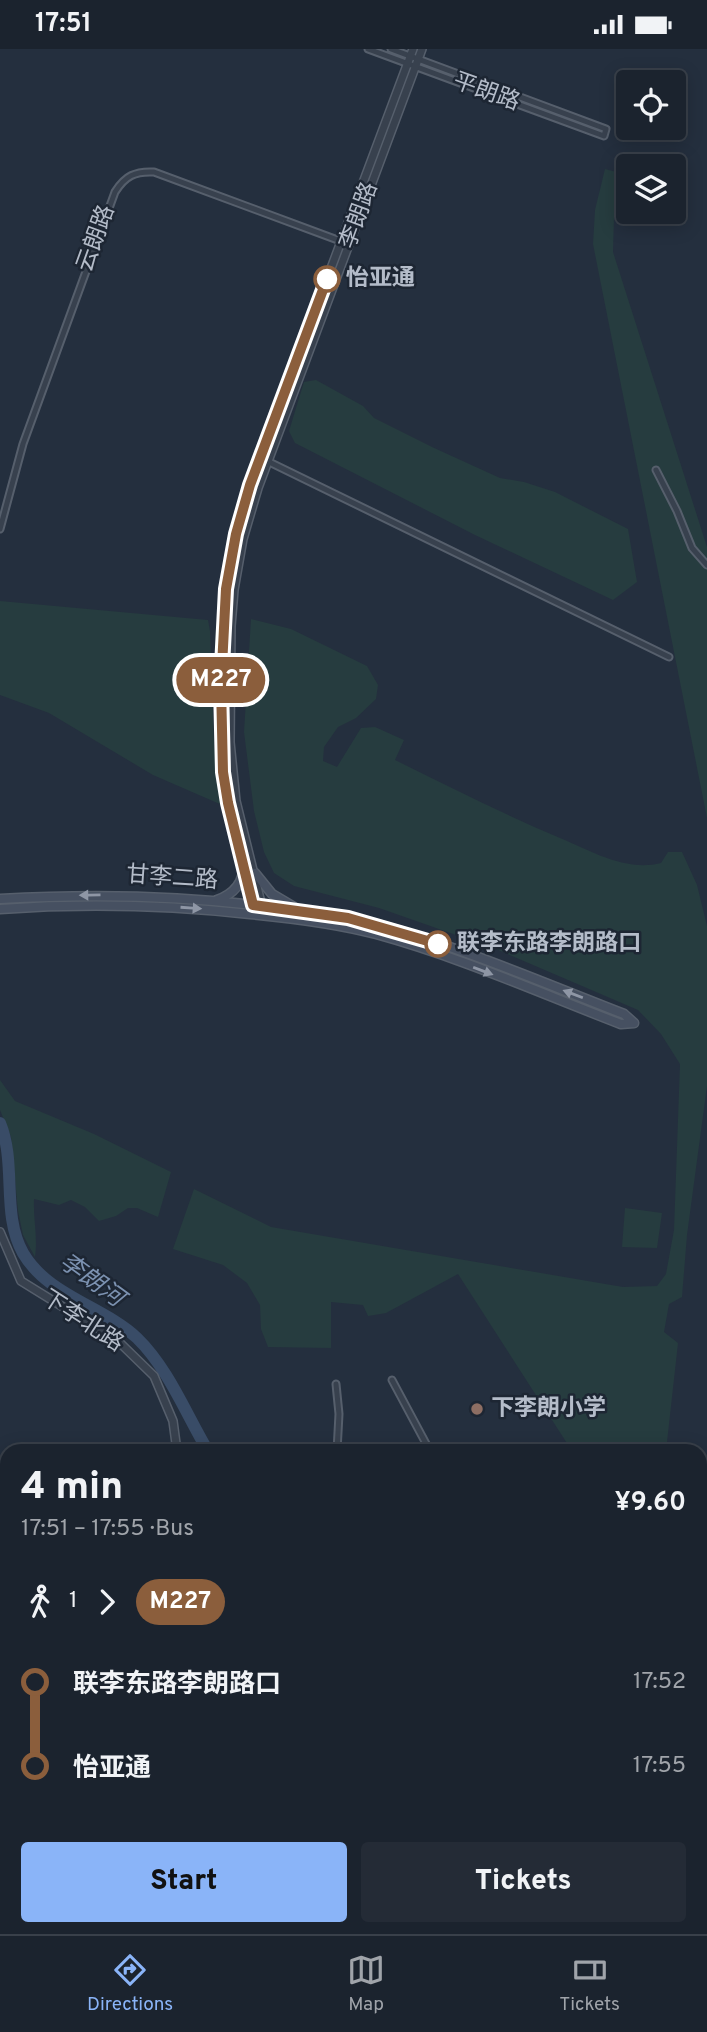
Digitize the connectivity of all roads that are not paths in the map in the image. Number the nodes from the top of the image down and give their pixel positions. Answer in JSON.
{"nodes":[{"id":1,"x":368,"y":49,"type":"edge"},
{"id":2,"x":391,"y":49,"type":"edge"},
{"id":3,"x":422,"y":49,"type":"edge"},
{"id":4,"x":413,"y":59,"type":"edge"},
{"id":5,"x":345,"y":243,"type":"junction"},
{"id":6,"x":264,"y":459,"type":"junction"},
{"id":7,"x":656,"y":470,"type":"dead end"},
{"id":8,"x":0,"y":529,"type":"edge"},
{"id":9,"x":707,"y":565,"type":"edge"},
{"id":10,"x":669,"y":657,"type":"dead end"},
{"id":11,"x":244,"y":864,"type":"junction"},
{"id":12,"x":255,"y":873,"type":"junction"},
{"id":13,"x":0,"y":899,"type":"edge"},
{"id":14,"x":216,"y":900,"type":"junction"},
{"id":15,"x":258,"y":905,"type":"junction"},
{"id":16,"x":0,"y":909,"type":"edge"},
{"id":17,"x":306,"y":911,"type":"junction"},
{"id":18,"x":260,"y":915,"type":"junction"},
{"id":19,"x":0,"y":1232,"type":"edge"},
{"id":20,"x":392,"y":1380,"type":"dead end"},
{"id":21,"x":336,"y":1384,"type":"dead end"},
{"id":22,"x":176,"y":1444,"type":"edge"},
{"id":23,"x":337,"y":1444,"type":"edge"},
{"id":24,"x":426,"y":1444,"type":"edge"}],
"edges":[{"from":1,"to":4,"type":"street","name":"平朗路"},
{"from":2,"to":4,"type":"street","name":"平朗路"},
{"from":3,"to":4,"type":"street","name":"李朗路"},
{"from":4,"to":4,"type":"street","name":"平朗路"},
{"from":4,"to":5,"type":"street","name":"李朗路"},
{"from":5,"to":6,"type":"street","name":"李朗路"},
{"from":5,"to":8,"type":"street","name":"云朗路"},
{"from":6,"to":10,"type":"street"},
{"from":6,"to":11,"type":"street","name":"李朗路"},
{"from":6,"to":12,"type":"street","name":"李朗路"},
{"from":7,"to":9,"type":"street"},
{"from":11,"to":14,"type":"main road"},
{"from":11,"to":15,"type":"street","name":"李朗路"},
{"from":12,"to":15,"type":"street","name":"李朗路"},
{"from":12,"to":17,"type":"main road"},
{"from":14,"to":13,"type":"main road","name":"甘李二路","one_way":true},
{"from":14,"to":15,"type":"main road","name":"甘李二路"},
{"from":15,"to":17,"type":"main road","name":"甘李二路"},
{"from":15,"to":18,"type":"street","name":"李朗路"},
{"from":16,"to":18,"type":"main road","name":"甘李二路","one_way":true},
{"from":18,"to":17,"type":"main road","name":"甘李二路","one_way":true},
{"from":19,"to":22,"type":"street","name":"下李北路"},
{"from":20,"to":24,"type":"street"},
{"from":21,"to":23,"type":"street"}]}
